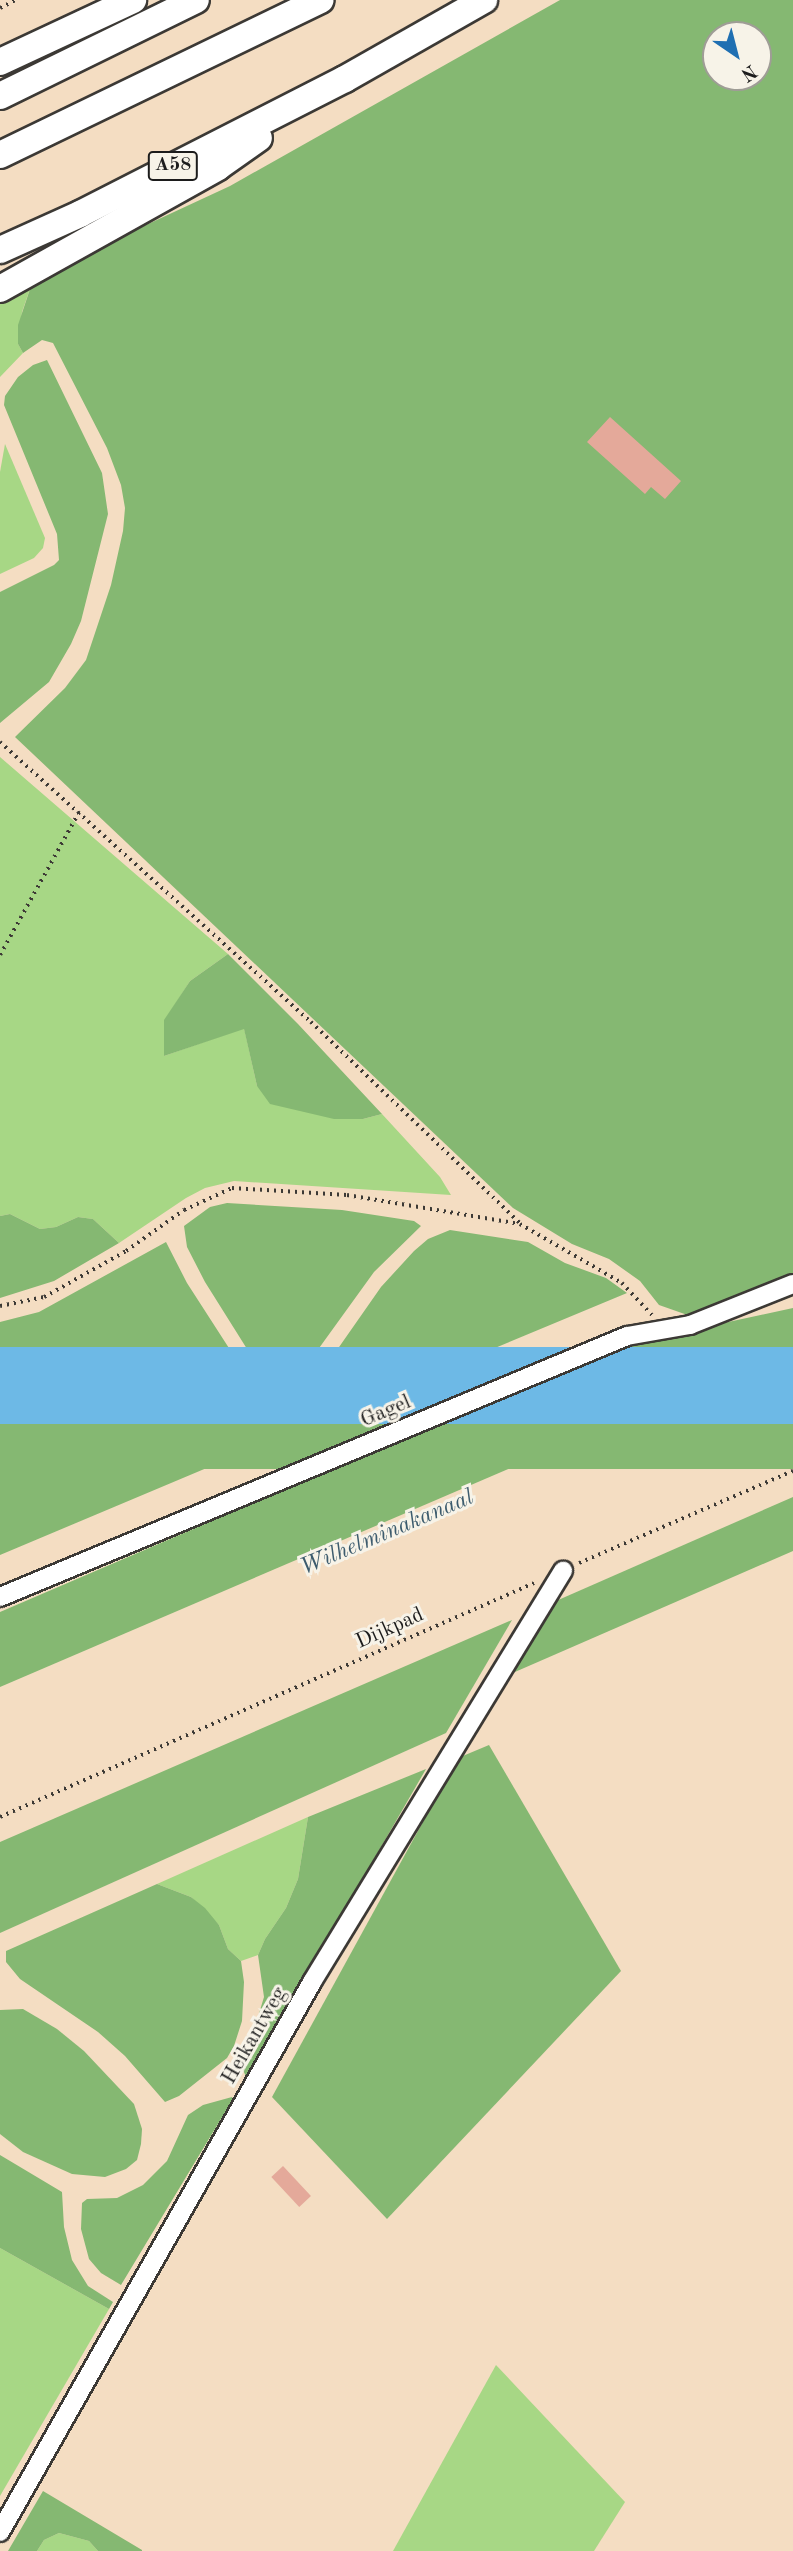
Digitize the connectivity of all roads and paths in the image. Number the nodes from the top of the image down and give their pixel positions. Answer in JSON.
{"nodes":[{"id":1,"x":16,"y":0,"type":"edge"},
{"id":2,"x":133,"y":0,"type":"edge"},
{"id":3,"x":196,"y":0,"type":"edge"},
{"id":4,"x":321,"y":0,"type":"edge"},
{"id":5,"x":484,"y":0,"type":"edge"},
{"id":6,"x":0,"y":8,"type":"edge"},
{"id":7,"x":0,"y":62,"type":"edge"},
{"id":8,"x":345,"y":79,"type":"junction"},
{"id":9,"x":0,"y":96,"type":"edge"},
{"id":10,"x":0,"y":155,"type":"edge"},
{"id":11,"x":0,"y":250,"type":"edge"},
{"id":12,"x":0,"y":289,"type":"edge"},
{"id":13,"x":0,"y":742,"type":"edge"},
{"id":14,"x":79,"y":812,"type":"junction"},
{"id":15,"x":0,"y":955,"type":"edge"},
{"id":16,"x":520,"y":1224,"type":"junction"},
{"id":17,"x":793,"y":1284,"type":"edge"},
{"id":18,"x":0,"y":1307,"type":"edge"},
{"id":19,"x":664,"y":1328,"type":"junction"},
{"id":20,"x":793,"y":1471,"type":"edge"},
{"id":21,"x":563,"y":1570,"type":"junction"},
{"id":22,"x":0,"y":1597,"type":"edge"},
{"id":23,"x":0,"y":1817,"type":"edge"},
{"id":24,"x":0,"y":2532,"type":"edge"}],
"edges":[{"from":1,"to":6,"type":"path"},
{"from":2,"to":7,"type":"highway"},
{"from":3,"to":9,"type":"highway"},
{"from":4,"to":10,"type":"highway"},
{"from":5,"to":8,"type":"highway","number":"A58"},
{"from":8,"to":11,"type":"highway","number":"A58"},
{"from":8,"to":12,"type":"highway","number":"A58"},
{"from":13,"to":14,"type":"path"},
{"from":14,"to":15,"type":"path"},
{"from":14,"to":16,"type":"path"},
{"from":16,"to":18,"type":"path"},
{"from":16,"to":19,"type":"path"},
{"from":17,"to":19,"type":"street","name":"Gagel"},
{"from":19,"to":22,"type":"street","name":"Gagel"},
{"from":20,"to":21,"type":"path","name":"Dijkpad"},
{"from":21,"to":23,"type":"path","name":"Dijkpad"},
{"from":21,"to":24,"type":"street","name":"Heikantweg"}]}
